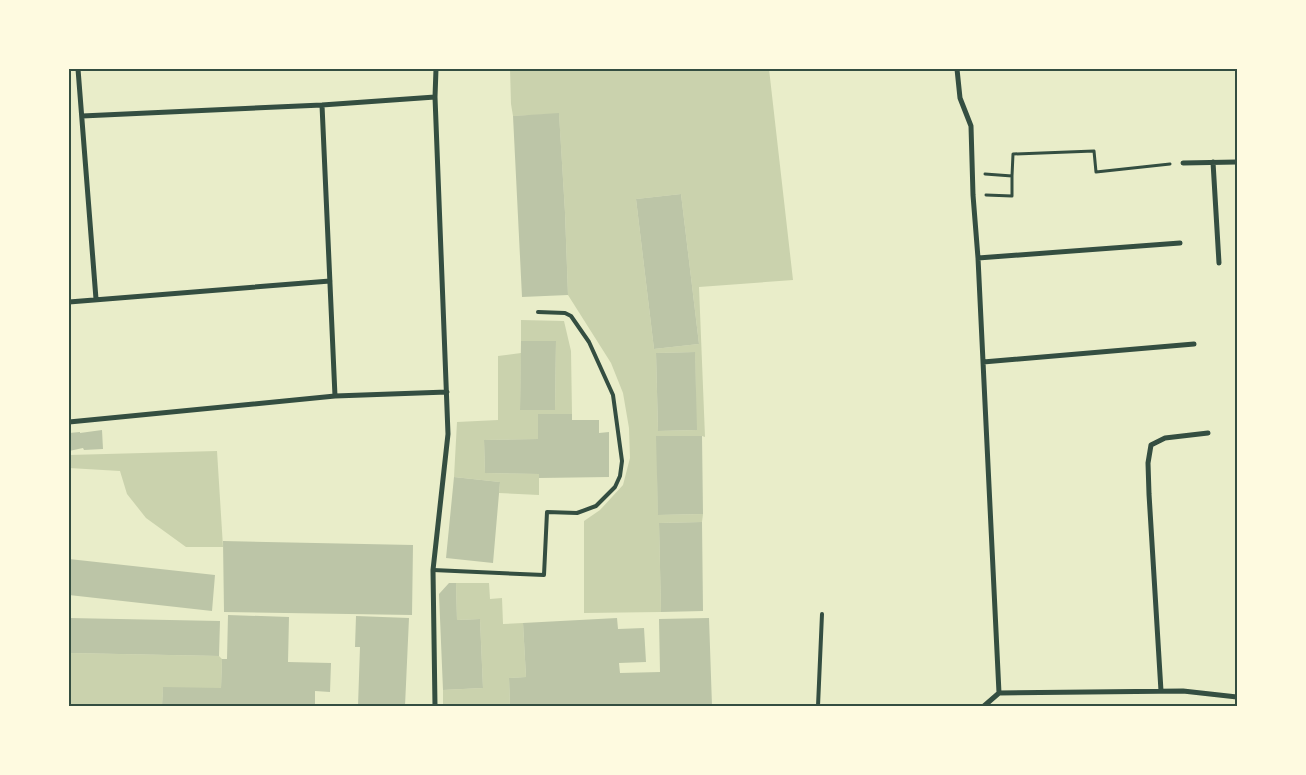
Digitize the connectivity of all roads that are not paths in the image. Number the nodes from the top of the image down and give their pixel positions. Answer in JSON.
{"nodes":[{"id":1,"x":78,"y":69,"type":"edge"},
{"id":2,"x":436,"y":69,"type":"edge"},
{"id":3,"x":957,"y":69,"type":"edge"},
{"id":4,"x":435,"y":97,"type":"junction"},
{"id":5,"x":322,"y":105,"type":"junction"},
{"id":6,"x":82,"y":116,"type":"junction"},
{"id":7,"x":1213,"y":162,"type":"junction"},
{"id":8,"x":1237,"y":162,"type":"edge"},
{"id":9,"x":1183,"y":163,"type":"road end"},
{"id":10,"x":1180,"y":243,"type":"dead end"},
{"id":11,"x":978,"y":258,"type":"junction"},
{"id":12,"x":1219,"y":263,"type":"dead end"},
{"id":13,"x":330,"y":281,"type":"junction"},
{"id":14,"x":96,"y":299,"type":"junction"},
{"id":15,"x":69,"y":302,"type":"edge"},
{"id":16,"x":538,"y":312,"type":"dead end"},
{"id":17,"x":1194,"y":344,"type":"dead end"},
{"id":18,"x":983,"y":362,"type":"junction"},
{"id":19,"x":447,"y":392,"type":"junction"},
{"id":20,"x":335,"y":396,"type":"junction"},
{"id":21,"x":69,"y":422,"type":"edge"},
{"id":22,"x":1208,"y":433,"type":"dead end"},
{"id":23,"x":433,"y":570,"type":"junction"},
{"id":24,"x":822,"y":614,"type":"dead end"},
{"id":25,"x":1161,"y":692,"type":"junction"},
{"id":26,"x":999,"y":694,"type":"junction"},
{"id":27,"x":1237,"y":697,"type":"edge"},
{"id":28,"x":435,"y":706,"type":"edge"},
{"id":29,"x":818,"y":706,"type":"edge"},
{"id":30,"x":984,"y":706,"type":"edge"}],
"edges":[{"from":1,"to":6,"type":"street"},
{"from":2,"to":4,"type":"street"},
{"from":3,"to":11,"type":"street"},
{"from":4,"to":5,"type":"street"},
{"from":4,"to":19,"type":"street"},
{"from":5,"to":6,"type":"street"},
{"from":5,"to":13,"type":"street"},
{"from":6,"to":14,"type":"street"},
{"from":7,"to":8,"type":"street"},
{"from":7,"to":9,"type":"street"},
{"from":7,"to":12,"type":"street"},
{"from":10,"to":11,"type":"street"},
{"from":11,"to":18,"type":"street"},
{"from":13,"to":14,"type":"street"},
{"from":13,"to":20,"type":"street"},
{"from":14,"to":15,"type":"street"},
{"from":16,"to":23,"type":"lane"},
{"from":17,"to":18,"type":"street"},
{"from":18,"to":26,"type":"street"},
{"from":19,"to":20,"type":"street"},
{"from":19,"to":23,"type":"street"},
{"from":20,"to":21,"type":"street"},
{"from":22,"to":25,"type":"street"},
{"from":23,"to":28,"type":"street"},
{"from":24,"to":29,"type":"lane"},
{"from":25,"to":26,"type":"street"},
{"from":25,"to":27,"type":"street"},
{"from":26,"to":30,"type":"street"}]}
